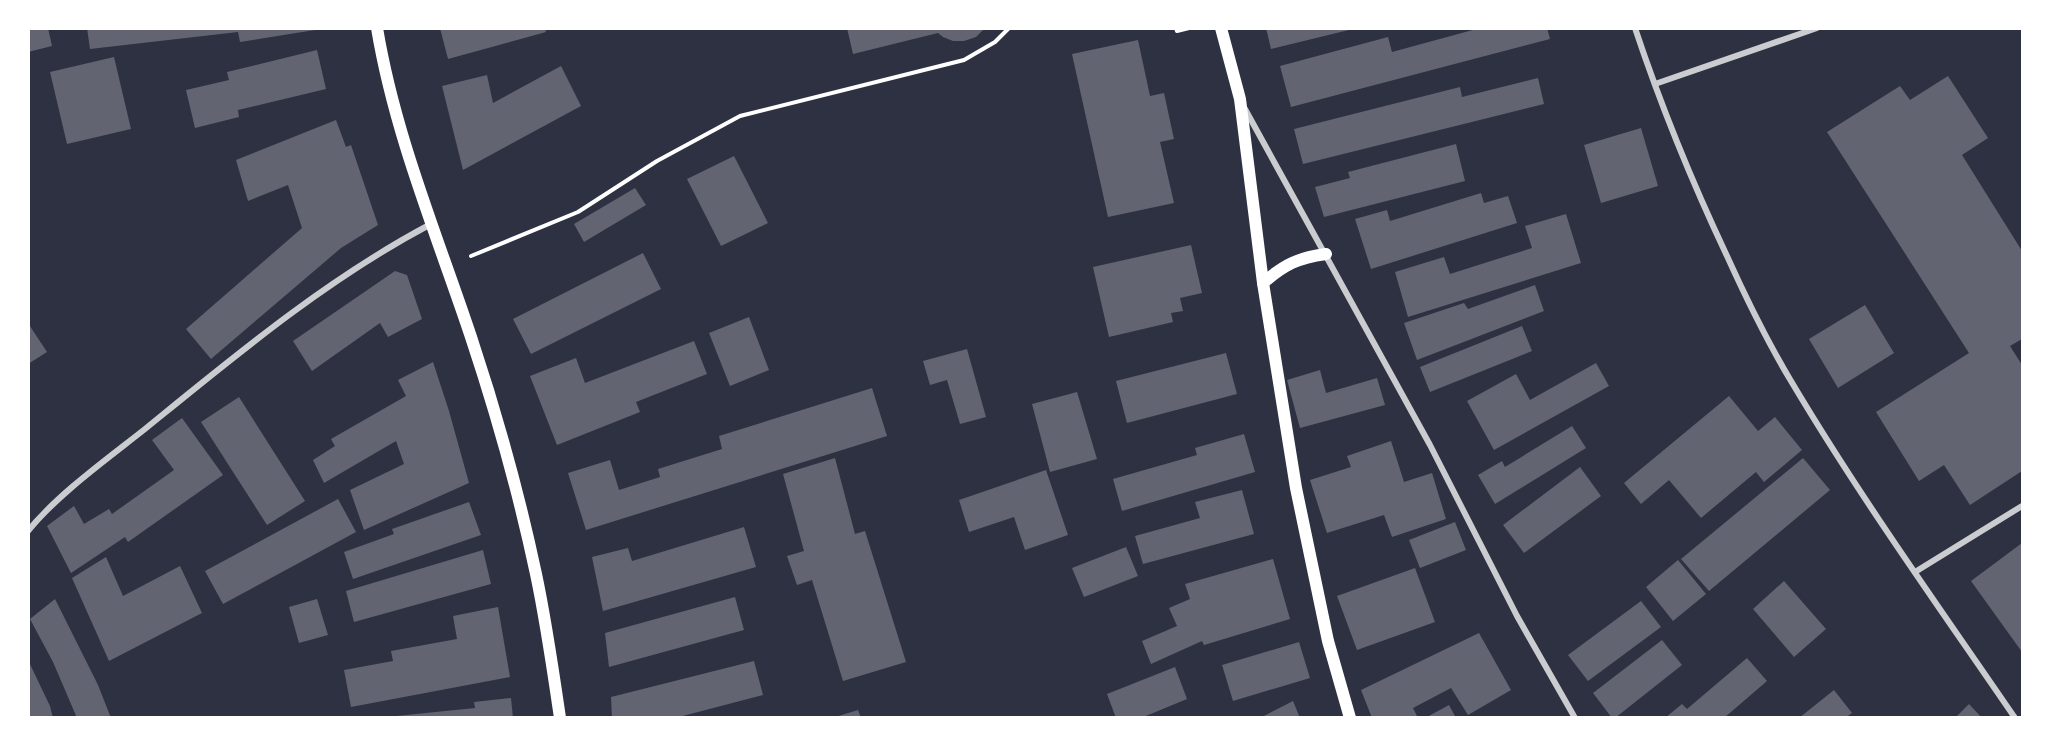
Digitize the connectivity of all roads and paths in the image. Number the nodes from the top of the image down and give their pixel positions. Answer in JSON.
{"nodes":[{"id":1,"x":377,"y":28,"type":"edge"},
{"id":2,"x":1009,"y":28,"type":"edge"},
{"id":3,"x":1176,"y":28,"type":"edge"},
{"id":4,"x":1189,"y":28,"type":"edge"},
{"id":5,"x":1221,"y":28,"type":"edge"},
{"id":6,"x":1635,"y":28,"type":"edge"},
{"id":7,"x":1817,"y":28,"type":"edge"},
{"id":8,"x":1654,"y":84,"type":"junction"},
{"id":9,"x":1240,"y":99,"type":"junction"},
{"id":10,"x":431,"y":224,"type":"junction"},
{"id":11,"x":1326,"y":254,"type":"junction"},
{"id":12,"x":446,"y":266,"type":"junction"},
{"id":13,"x":1263,"y":283,"type":"junction"},
{"id":14,"x":2022,"y":506,"type":"edge"},
{"id":15,"x":28,"y":531,"type":"edge"},
{"id":16,"x":1915,"y":572,"type":"junction"},
{"id":17,"x":560,"y":717,"type":"edge"},
{"id":18,"x":1350,"y":717,"type":"edge"},
{"id":19,"x":1575,"y":717,"type":"edge"},
{"id":20,"x":2015,"y":717,"type":"edge"}],
"edges":[{"from":1,"to":10,"type":"main road"},
{"from":2,"to":12,"type":"path"},
{"from":3,"to":4,"type":"path"},
{"from":5,"to":9,"type":"main road"},
{"from":6,"to":8,"type":"street"},
{"from":7,"to":8,"type":"street"},
{"from":8,"to":16,"type":"street"},
{"from":9,"to":11,"type":"street"},
{"from":9,"to":13,"type":"main road"},
{"from":10,"to":12,"type":"main road"},
{"from":10,"to":15,"type":"street"},
{"from":11,"to":13,"type":"main road"},
{"from":11,"to":19,"type":"street"},
{"from":12,"to":17,"type":"main road"},
{"from":13,"to":18,"type":"main road"},
{"from":14,"to":16,"type":"street"},
{"from":16,"to":20,"type":"street"}]}
